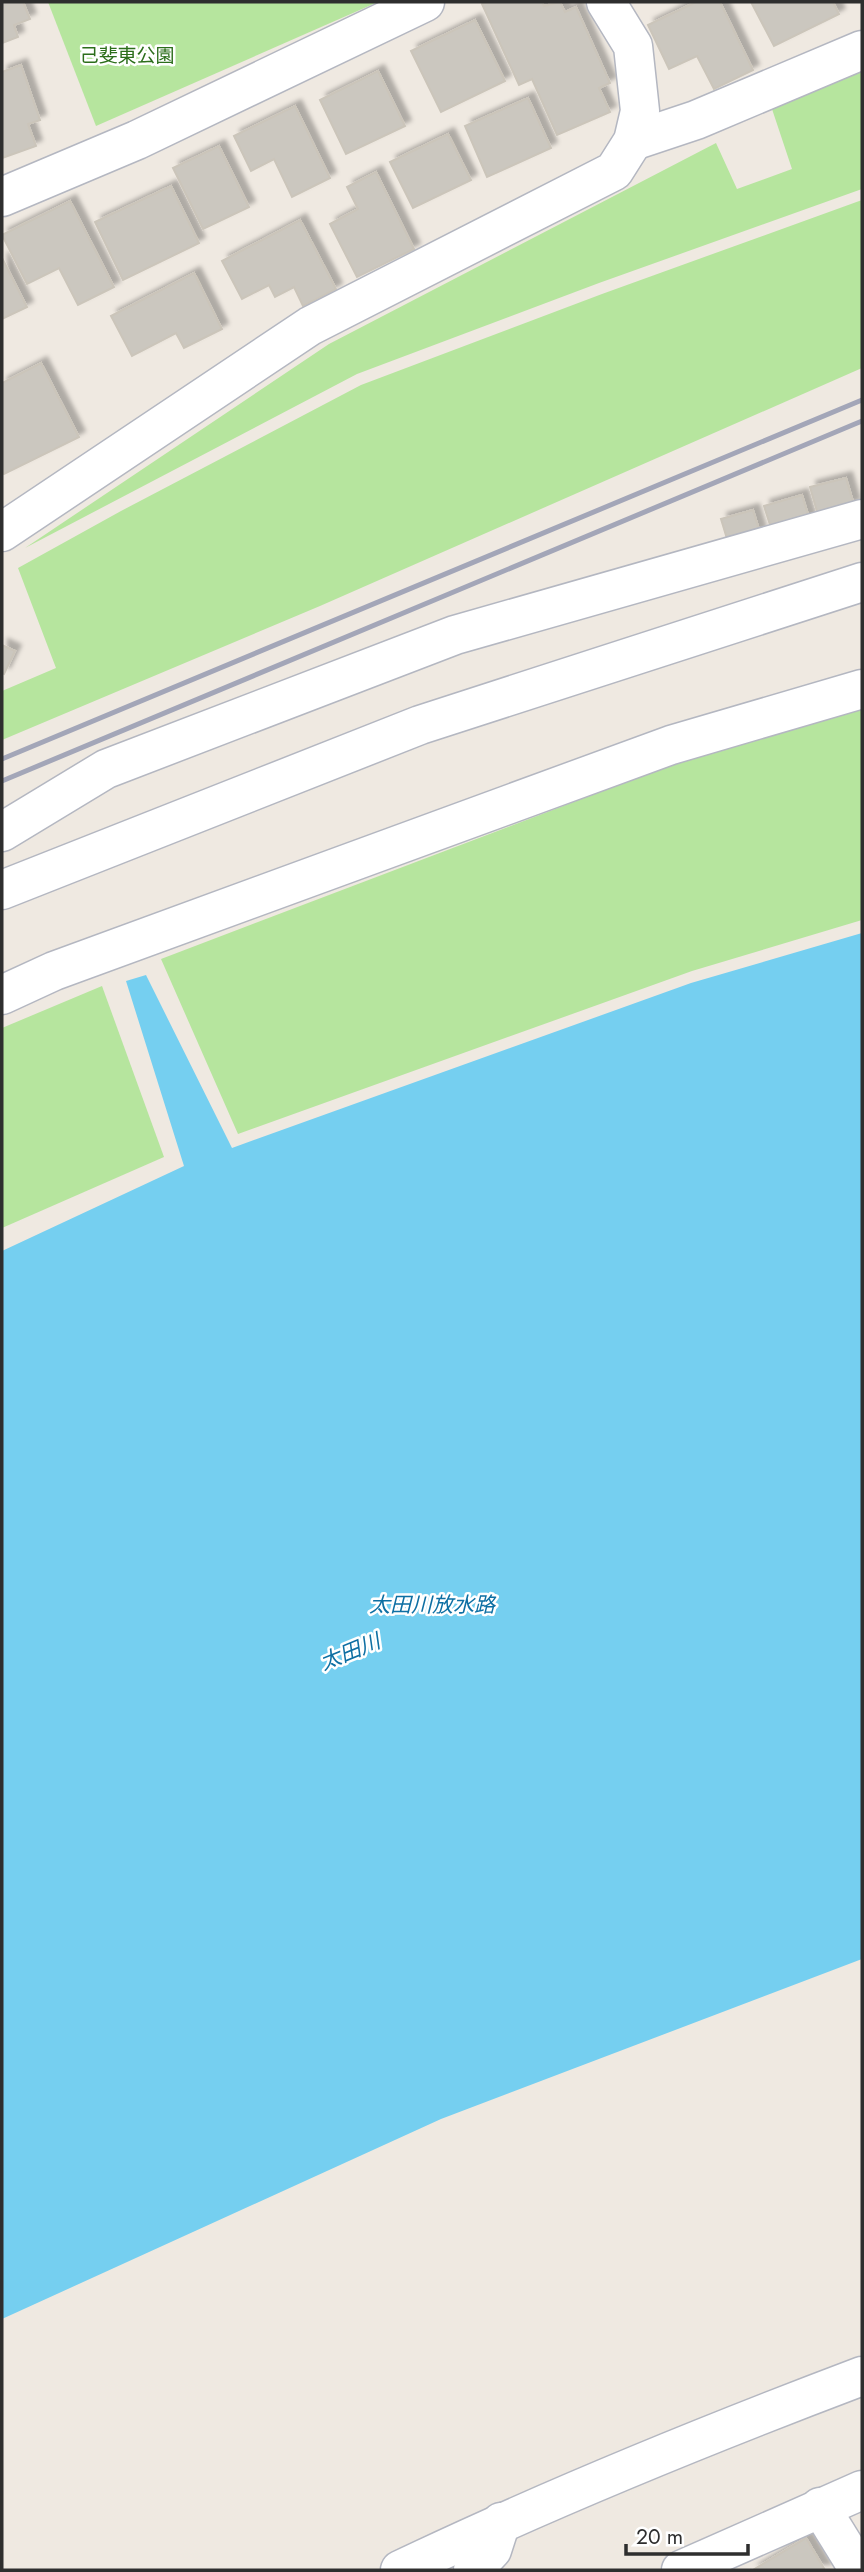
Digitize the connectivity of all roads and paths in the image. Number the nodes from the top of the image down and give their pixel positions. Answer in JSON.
{"nodes":[{"id":1,"x":425,"y":2,"type":"edge"},
{"id":2,"x":606,"y":2,"type":"edge"},
{"id":3,"x":862,"y":50,"type":"edge"},
{"id":4,"x":633,"y":141,"type":"junction"},
{"id":5,"x":2,"y":197,"type":"edge"},
{"id":6,"x":862,"y":519,"type":"edge"},
{"id":7,"x":2,"y":532,"type":"edge"},
{"id":8,"x":862,"y":582,"type":"edge"},
{"id":9,"x":862,"y":689,"type":"edge"},
{"id":10,"x":2,"y":832,"type":"edge"},
{"id":11,"x":2,"y":890,"type":"edge"},
{"id":12,"x":54,"y":971,"type":"junction"},
{"id":13,"x":2,"y":983,"type":"edge"},
{"id":14,"x":2,"y":995,"type":"edge"},
{"id":15,"x":862,"y":2376,"type":"edge"},
{"id":16,"x":862,"y":2490,"type":"edge"},
{"id":17,"x":820,"y":2507,"type":"junction"},
{"id":18,"x":501,"y":2522,"type":"junction"},
{"id":19,"x":400,"y":2570,"type":"edge"},
{"id":20,"x":472,"y":2570,"type":"edge"},
{"id":21,"x":681,"y":2570,"type":"edge"},
{"id":22,"x":859,"y":2570,"type":"edge"}],
"edges":[{"from":1,"to":5,"type":"street"},
{"from":2,"to":4,"type":"street"},
{"from":3,"to":4,"type":"street"},
{"from":4,"to":7,"type":"street"},
{"from":6,"to":10,"type":"street"},
{"from":8,"to":11,"type":"street"},
{"from":9,"to":12,"type":"street"},
{"from":12,"to":13,"type":"street"},
{"from":12,"to":14,"type":"street"},
{"from":15,"to":18,"type":"street"},
{"from":16,"to":17,"type":"street"},
{"from":17,"to":21,"type":"street"},
{"from":17,"to":22,"type":"street"},
{"from":18,"to":19,"type":"street"},
{"from":18,"to":20,"type":"street"}]}
